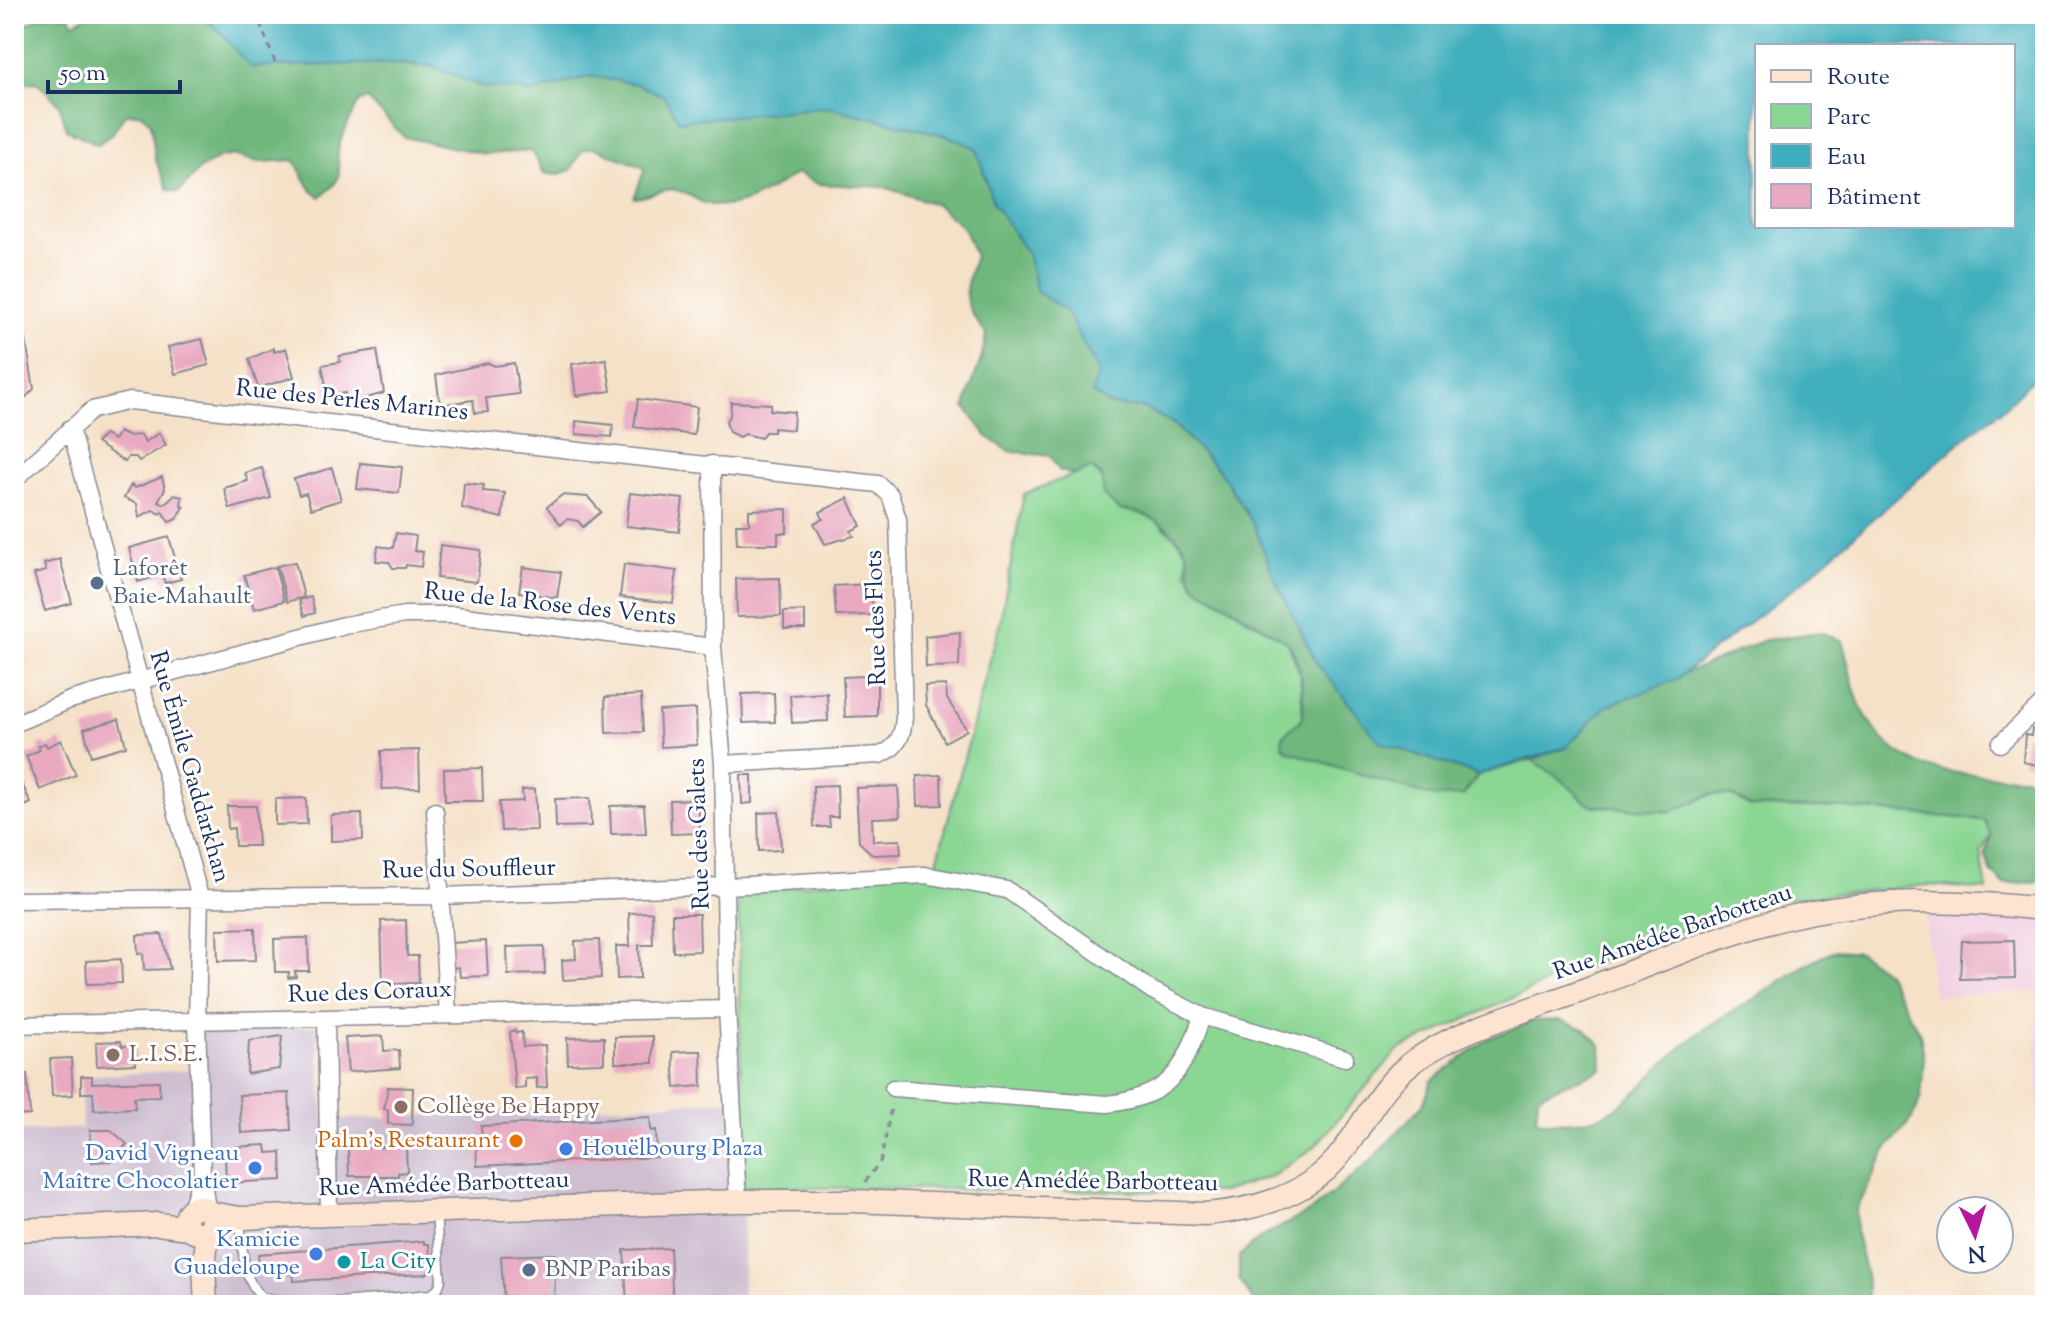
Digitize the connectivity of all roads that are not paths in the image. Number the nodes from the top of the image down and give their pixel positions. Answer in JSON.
{"nodes":[{"id":1,"x":70,"y":428,"type":"junction"},
{"id":2,"x":712,"y":464,"type":"junction"},
{"id":3,"x":14,"y":480,"type":"edge"},
{"id":4,"x":713,"y":647,"type":"junction"},
{"id":5,"x":139,"y":684,"type":"junction"},
{"id":6,"x":2045,"y":701,"type":"edge"},
{"id":7,"x":14,"y":724,"type":"edge"},
{"id":8,"x":2000,"y":744,"type":"dead end"},
{"id":9,"x":723,"y":764,"type":"junction"},
{"id":10,"x":435,"y":811,"type":"dead end"},
{"id":11,"x":727,"y":886,"type":"junction"},
{"id":12,"x":440,"y":896,"type":"junction"},
{"id":13,"x":200,"y":897,"type":"junction"},
{"id":14,"x":14,"y":900,"type":"edge"},
{"id":15,"x":2045,"y":909,"type":"edge"},
{"id":16,"x":727,"y":1009,"type":"junction"},
{"id":17,"x":448,"y":1014,"type":"junction"},
{"id":18,"x":1202,"y":1016,"type":"junction"},
{"id":19,"x":326,"y":1018,"type":"junction"},
{"id":20,"x":197,"y":1021,"type":"junction"},
{"id":21,"x":14,"y":1025,"type":"edge"},
{"id":22,"x":1345,"y":1058,"type":"dead end"},
{"id":23,"x":893,"y":1088,"type":"road end"},
{"id":24,"x":738,"y":1201,"type":"junction"},
{"id":25,"x":436,"y":1213,"type":"junction"},
{"id":26,"x":329,"y":1215,"type":"junction"},
{"id":27,"x":240,"y":1218,"type":"junction"},
{"id":28,"x":199,"y":1220,"type":"junction"},
{"id":29,"x":14,"y":1230,"type":"edge"},
{"id":30,"x":206,"y":1305,"type":"edge"}],
"edges":[{"from":1,"to":2,"type":"street","name":"Rue des Perles Marines"},
{"from":1,"to":3,"type":"street","name":"Rue des Perles Marines"},
{"from":1,"to":5,"type":"street","name":"Rue Émile Gaddarkhan"},
{"from":2,"to":4,"type":"street","name":"Rue des Galets"},
{"from":2,"to":9,"type":"street","name":"Rue des Flots"},
{"from":4,"to":5,"type":"street","name":"Rue de la Rose des Vents"},
{"from":4,"to":9,"type":"street","name":"Rue des Galets"},
{"from":5,"to":7,"type":"street","name":"Rue de la Rose des Vents"},
{"from":5,"to":13,"type":"street","name":"Rue Émile Gaddarkhan"},
{"from":6,"to":8,"type":"street"},
{"from":9,"to":11,"type":"street","name":"Rue des Galets"},
{"from":10,"to":12,"type":"street"},
{"from":11,"to":12,"type":"street","name":"Rue du Souffleur"},
{"from":11,"to":16,"type":"street","name":"Rue des Galets"},
{"from":11,"to":18,"type":"street","name":"Rue du Souffleur"},
{"from":12,"to":13,"type":"street","name":"Rue du Souffleur"},
{"from":12,"to":17,"type":"street"},
{"from":13,"to":14,"type":"street","name":"Rue du Souffleur"},
{"from":13,"to":20,"type":"street","name":"Rue Émile Gaddarkhan"},
{"from":15,"to":24,"type":"street","name":"Rue Amédée Barbotteau"},
{"from":16,"to":17,"type":"street","name":"Rue des Coraux"},
{"from":16,"to":24,"type":"street","name":"Rue des Galets"},
{"from":17,"to":19,"type":"street","name":"Rue des Coraux"},
{"from":18,"to":22,"type":"street","name":"Rue du Souffleur"},
{"from":18,"to":23,"type":"street"},
{"from":19,"to":20,"type":"street","name":"Rue des Coraux"},
{"from":19,"to":26,"type":"street"},
{"from":20,"to":21,"type":"street","name":"Rue des Coraux"},
{"from":20,"to":28,"type":"street","name":"Rue Émile Gaddarkhan"},
{"from":24,"to":25,"type":"street","name":"Rue Amédée Barbotteau"},
{"from":25,"to":26,"type":"street","name":"Rue Amédée Barbotteau"},
{"from":25,"to":27,"type":"lane"},
{"from":26,"to":27,"type":"street","name":"Rue Amédée Barbotteau"},
{"from":27,"to":28,"type":"street","name":"Rue Amédée Barbotteau"},
{"from":28,"to":29,"type":"street","name":"Rue Amédée Barbotteau"},
{"from":28,"to":30,"type":"street","name":"Rue Émile Gaddarkhan"}]}
